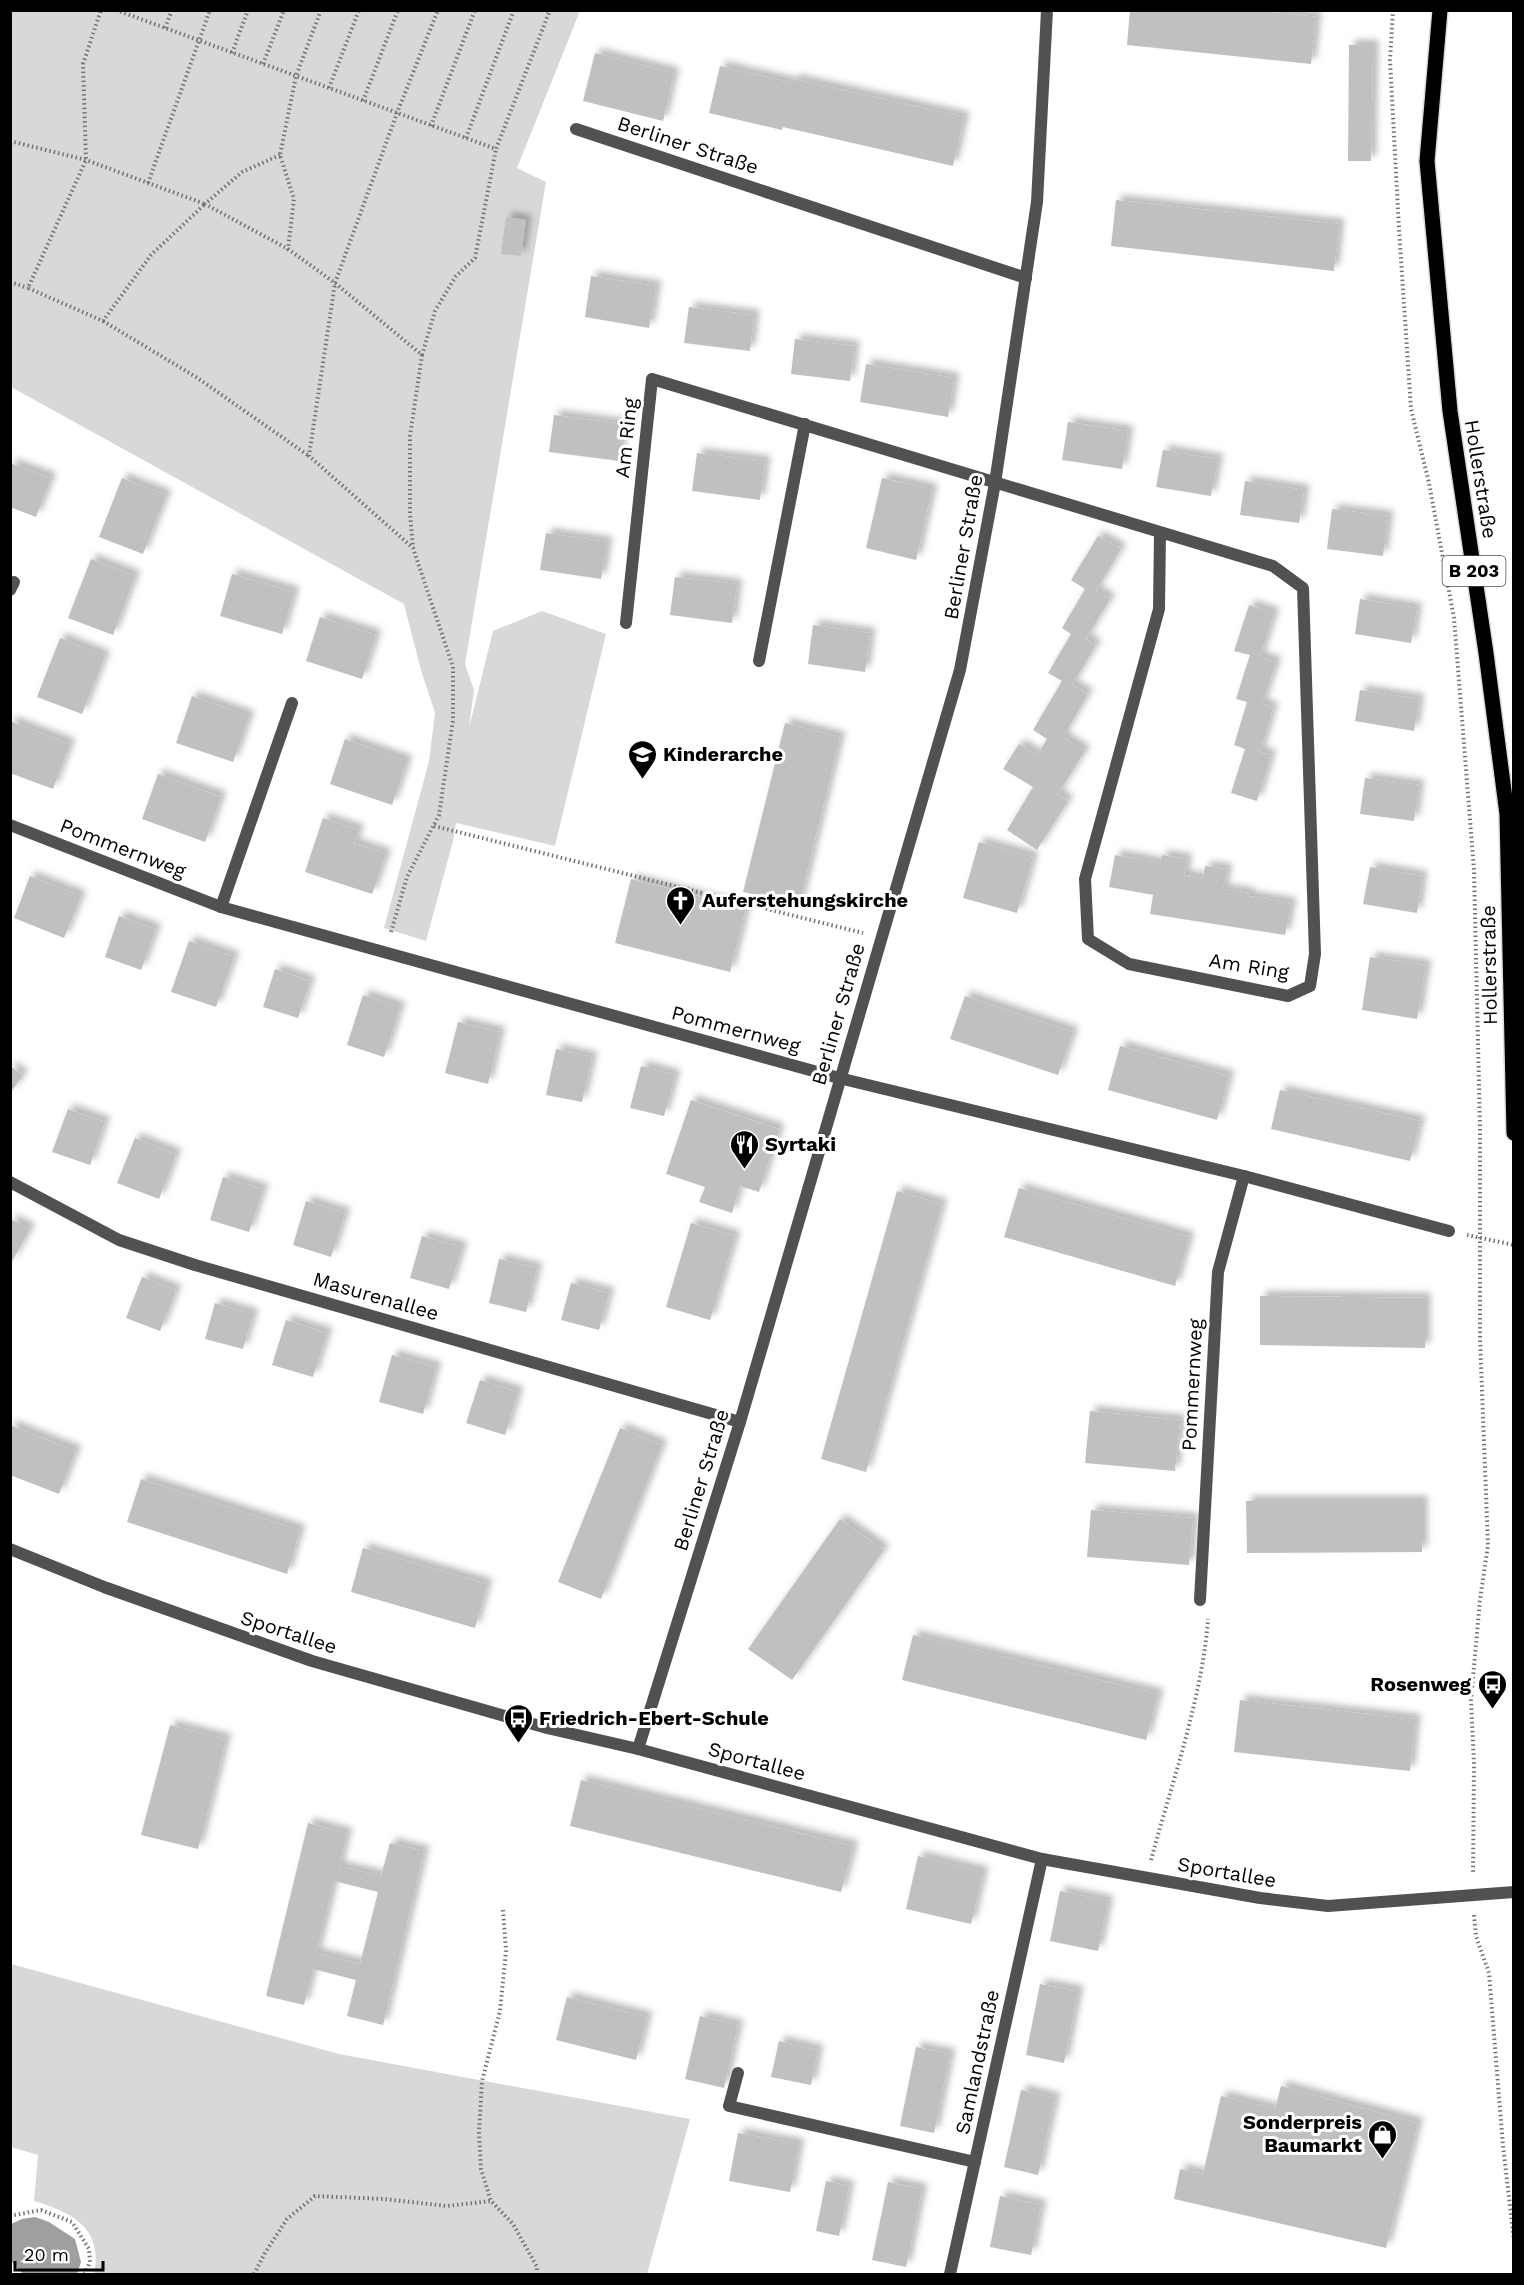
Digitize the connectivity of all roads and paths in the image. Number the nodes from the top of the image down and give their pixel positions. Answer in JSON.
{"nodes":[{"id":1,"x":101,"y":10,"type":"edge"},
{"id":2,"x":116,"y":10,"type":"edge"},
{"id":3,"x":136,"y":10,"type":"edge"},
{"id":4,"x":172,"y":10,"type":"edge"},
{"id":5,"x":210,"y":10,"type":"edge"},
{"id":6,"x":248,"y":10,"type":"edge"},
{"id":7,"x":284,"y":10,"type":"edge"},
{"id":8,"x":321,"y":10,"type":"edge"},
{"id":9,"x":359,"y":10,"type":"edge"},
{"id":10,"x":398,"y":10,"type":"edge"},
{"id":11,"x":438,"y":10,"type":"edge"},
{"id":12,"x":475,"y":10,"type":"edge"},
{"id":13,"x":514,"y":10,"type":"edge"},
{"id":14,"x":550,"y":10,"type":"edge"},
{"id":15,"x":1047,"y":10,"type":"edge"},
{"id":16,"x":1393,"y":10,"type":"edge"},
{"id":17,"x":1440,"y":10,"type":"edge"},
{"id":18,"x":134,"y":17,"type":"junction"},
{"id":19,"x":165,"y":28,"type":"junction"},
{"id":20,"x":198,"y":41,"type":"junction"},
{"id":21,"x":232,"y":53,"type":"junction"},
{"id":22,"x":263,"y":64,"type":"junction"},
{"id":23,"x":296,"y":76,"type":"junction"},
{"id":24,"x":329,"y":88,"type":"junction"},
{"id":25,"x":363,"y":101,"type":"junction"},
{"id":26,"x":397,"y":113,"type":"junction"},
{"id":27,"x":431,"y":126,"type":"junction"},
{"id":28,"x":576,"y":129,"type":"dead end"},
{"id":29,"x":466,"y":138,"type":"junction"},
{"id":30,"x":10,"y":141,"type":"edge"},
{"id":31,"x":496,"y":149,"type":"junction"},
{"id":32,"x":280,"y":155,"type":"junction"},
{"id":33,"x":86,"y":160,"type":"junction"},
{"id":34,"x":148,"y":183,"type":"junction"},
{"id":35,"x":204,"y":204,"type":"junction"},
{"id":36,"x":288,"y":249,"type":"junction"},
{"id":37,"x":1026,"y":278,"type":"junction"},
{"id":38,"x":10,"y":282,"type":"edge"},
{"id":39,"x":335,"y":284,"type":"junction"},
{"id":40,"x":28,"y":288,"type":"junction"},
{"id":41,"x":103,"y":321,"type":"junction"},
{"id":42,"x":422,"y":355,"type":"junction"},
{"id":43,"x":805,"y":424,"type":"junction"},
{"id":44,"x":309,"y":456,"type":"junction"},
{"id":45,"x":995,"y":483,"type":"junction"},
{"id":46,"x":1160,"y":532,"type":"junction"},
{"id":47,"x":413,"y":548,"type":"junction"},
{"id":48,"x":626,"y":623,"type":"dead end"},
{"id":49,"x":759,"y":661,"type":"dead end"},
{"id":50,"x":292,"y":703,"type":"dead end"},
{"id":51,"x":10,"y":825,"type":"edge"},
{"id":52,"x":434,"y":826,"type":"junction"},
{"id":53,"x":221,"y":907,"type":"junction"},
{"id":54,"x":881,"y":937,"type":"junction"},
{"id":55,"x":385,"y":952,"type":"junction"},
{"id":56,"x":839,"y":1078,"type":"junction"},
{"id":57,"x":1514,"y":1133,"type":"edge"},
{"id":58,"x":1244,"y":1176,"type":"junction"},
{"id":59,"x":10,"y":1182,"type":"edge"},
{"id":60,"x":1449,"y":1232,"type":"joint"},
{"id":61,"x":1480,"y":1238,"type":"junction"},
{"id":62,"x":1514,"y":1245,"type":"edge"},
{"id":63,"x":740,"y":1422,"type":"junction"},
{"id":64,"x":10,"y":1549,"type":"edge"},
{"id":65,"x":1200,"y":1600,"type":"joint"},
{"id":66,"x":638,"y":1749,"type":"junction"},
{"id":67,"x":1042,"y":1859,"type":"junction"},
{"id":68,"x":1146,"y":1878,"type":"junction"},
{"id":69,"x":1514,"y":1892,"type":"edge"},
{"id":70,"x":1472,"y":1894,"type":"junction"},
{"id":71,"x":503,"y":1910,"type":"dead end"},
{"id":72,"x":738,"y":2073,"type":"dead end"},
{"id":73,"x":975,"y":2162,"type":"junction"},
{"id":74,"x":492,"y":2201,"type":"junction"},
{"id":75,"x":10,"y":2216,"type":"edge"},
{"id":76,"x":1514,"y":2240,"type":"edge"},
{"id":77,"x":85,"y":2274,"type":"edge"},
{"id":78,"x":254,"y":2274,"type":"edge"},
{"id":79,"x":537,"y":2274,"type":"edge"},
{"id":80,"x":950,"y":2274,"type":"edge"}],
"edges":[{"from":1,"to":33,"type":"path"},
{"from":2,"to":18,"type":"path"},
{"from":3,"to":18,"type":"path"},
{"from":4,"to":19,"type":"path"},
{"from":5,"to":20,"type":"path"},
{"from":6,"to":21,"type":"path"},
{"from":7,"to":22,"type":"path"},
{"from":8,"to":23,"type":"path"},
{"from":9,"to":24,"type":"path"},
{"from":10,"to":25,"type":"path"},
{"from":11,"to":26,"type":"path"},
{"from":12,"to":27,"type":"path"},
{"from":13,"to":29,"type":"path"},
{"from":14,"to":31,"type":"path"},
{"from":15,"to":37,"type":"street","name":"Berliner Straße"},
{"from":16,"to":61,"type":"path"},
{"from":17,"to":57,"type":"main road","name":"Hollerstraße","number":"B 203"},
{"from":18,"to":19,"type":"path"},
{"from":19,"to":20,"type":"path"},
{"from":20,"to":21,"type":"path"},
{"from":20,"to":34,"type":"path"},
{"from":21,"to":22,"type":"path"},
{"from":22,"to":23,"type":"path"},
{"from":23,"to":24,"type":"path"},
{"from":23,"to":32,"type":"path"},
{"from":24,"to":25,"type":"path"},
{"from":25,"to":26,"type":"path"},
{"from":26,"to":27,"type":"path"},
{"from":26,"to":39,"type":"path"},
{"from":27,"to":29,"type":"path"},
{"from":28,"to":37,"type":"street","name":"Berliner Straße"},
{"from":29,"to":31,"type":"path"},
{"from":30,"to":33,"type":"path"},
{"from":31,"to":42,"type":"path"},
{"from":32,"to":35,"type":"path"},
{"from":32,"to":36,"type":"path"},
{"from":33,"to":34,"type":"path"},
{"from":33,"to":40,"type":"path"},
{"from":34,"to":35,"type":"path"},
{"from":35,"to":36,"type":"path"},
{"from":35,"to":41,"type":"path"},
{"from":36,"to":39,"type":"path"},
{"from":37,"to":45,"type":"street","name":"Berliner Straße"},
{"from":38,"to":40,"type":"path"},
{"from":39,"to":42,"type":"path"},
{"from":39,"to":44,"type":"path"},
{"from":40,"to":41,"type":"path"},
{"from":41,"to":44,"type":"path"},
{"from":42,"to":47,"type":"path"},
{"from":43,"to":45,"type":"street","name":"Am Ring"},
{"from":43,"to":48,"type":"street","name":"Am Ring"},
{"from":43,"to":49,"type":"street"},
{"from":44,"to":47,"type":"path"},
{"from":45,"to":46,"type":"street","name":"Am Ring"},
{"from":45,"to":54,"type":"street","name":"Berliner Straße"},
{"from":46,"to":46,"type":"street","name":"Am Ring"},
{"from":47,"to":52,"type":"path"},
{"from":50,"to":53,"type":"street"},
{"from":51,"to":53,"type":"street","name":"Pommernweg"},
{"from":52,"to":54,"type":"path"},
{"from":52,"to":55,"type":"path"},
{"from":53,"to":55,"type":"street","name":"Pommernweg"},
{"from":54,"to":56,"type":"street","name":"Berliner Straße"},
{"from":55,"to":56,"type":"street","name":"Pommernweg"},
{"from":56,"to":58,"type":"street","name":"Pommernweg"},
{"from":56,"to":63,"type":"street","name":"Berliner Straße"},
{"from":58,"to":60,"type":"street","name":"Pommernweg"},
{"from":58,"to":65,"type":"street","name":"Pommernweg"},
{"from":59,"to":63,"type":"street","name":"Masurenallee"},
{"from":60,"to":61,"type":"path"},
{"from":61,"to":62,"type":"path"},
{"from":61,"to":70,"type":"path"},
{"from":63,"to":66,"type":"street","name":"Berliner Straße"},
{"from":64,"to":66,"type":"street","name":"Sportallee"},
{"from":65,"to":68,"type":"path"},
{"from":66,"to":67,"type":"street","name":"Sportallee"},
{"from":67,"to":68,"type":"street","name":"Sportallee"},
{"from":67,"to":73,"type":"street","name":"Samlandstraße"},
{"from":68,"to":70,"type":"street","name":"Sportallee"},
{"from":69,"to":70,"type":"street","name":"Sportallee"},
{"from":70,"to":76,"type":"path"},
{"from":71,"to":74,"type":"path"},
{"from":72,"to":73,"type":"street"},
{"from":73,"to":80,"type":"street","name":"Samlandstraße"},
{"from":74,"to":78,"type":"path"},
{"from":74,"to":79,"type":"path"},
{"from":75,"to":77,"type":"path"}]}
